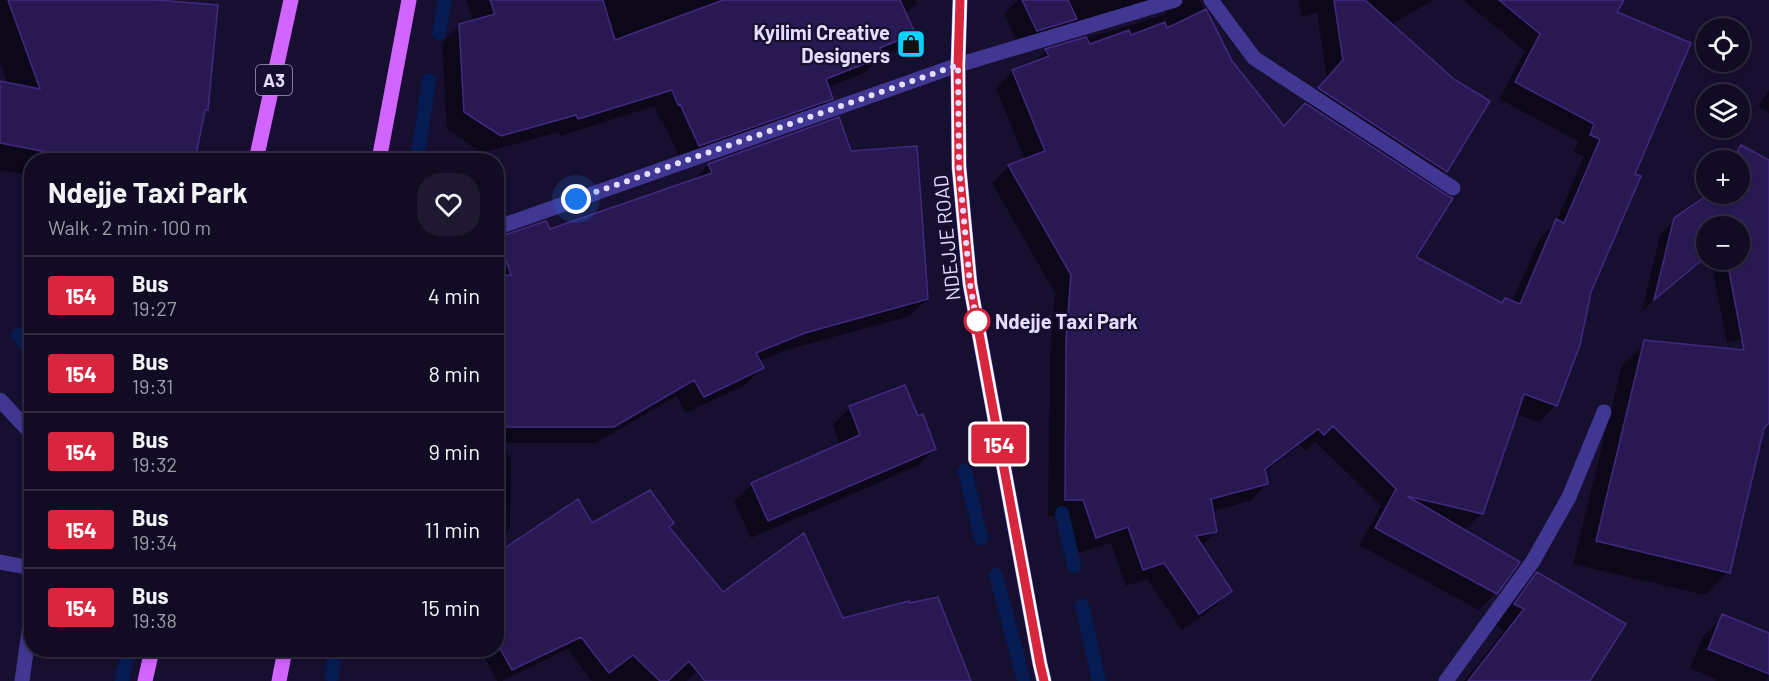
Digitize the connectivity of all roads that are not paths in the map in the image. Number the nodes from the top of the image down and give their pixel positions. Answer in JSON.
{"nodes":[{"id":1,"x":291,"y":0,"type":"edge"},
{"id":2,"x":409,"y":0,"type":"edge"},
{"id":3,"x":960,"y":0,"type":"edge"},
{"id":4,"x":1174,"y":0,"type":"edge"},
{"id":5,"x":1210,"y":0,"type":"edge"},
{"id":6,"x":958,"y":65,"type":"junction"},
{"id":7,"x":258,"y":153,"type":"edge"},
{"id":8,"x":380,"y":153,"type":"edge"},
{"id":9,"x":1453,"y":188,"type":"dead end"},
{"id":10,"x":504,"y":225,"type":"edge"},
{"id":11,"x":0,"y":400,"type":"edge"},
{"id":12,"x":1604,"y":412,"type":"dead end"},
{"id":13,"x":24,"y":426,"type":"edge"},
{"id":14,"x":0,"y":562,"type":"edge"},
{"id":15,"x":24,"y":566,"type":"edge"},
{"id":16,"x":25,"y":657,"type":"edge"},
{"id":17,"x":150,"y":657,"type":"edge"},
{"id":18,"x":284,"y":657,"type":"edge"},
{"id":19,"x":22,"y":681,"type":"edge"},
{"id":20,"x":145,"y":681,"type":"edge"},
{"id":21,"x":279,"y":681,"type":"edge"},
{"id":22,"x":1044,"y":681,"type":"edge"},
{"id":23,"x":1446,"y":681,"type":"edge"}],
"edges":[{"from":1,"to":7,"type":"main road","number":"A3"},
{"from":2,"to":8,"type":"main road"},
{"from":3,"to":6,"type":"street","name":"NDEJJE ROAD"},
{"from":4,"to":6,"type":"street"},
{"from":5,"to":9,"type":"street"},
{"from":6,"to":10,"type":"street"},
{"from":6,"to":22,"type":"street","name":"NDEJJE ROAD"},
{"from":11,"to":13,"type":"street"},
{"from":12,"to":23,"type":"street"},
{"from":14,"to":15,"type":"street"},
{"from":16,"to":19,"type":"street"},
{"from":17,"to":20,"type":"main road"},
{"from":18,"to":21,"type":"main road"}]}
